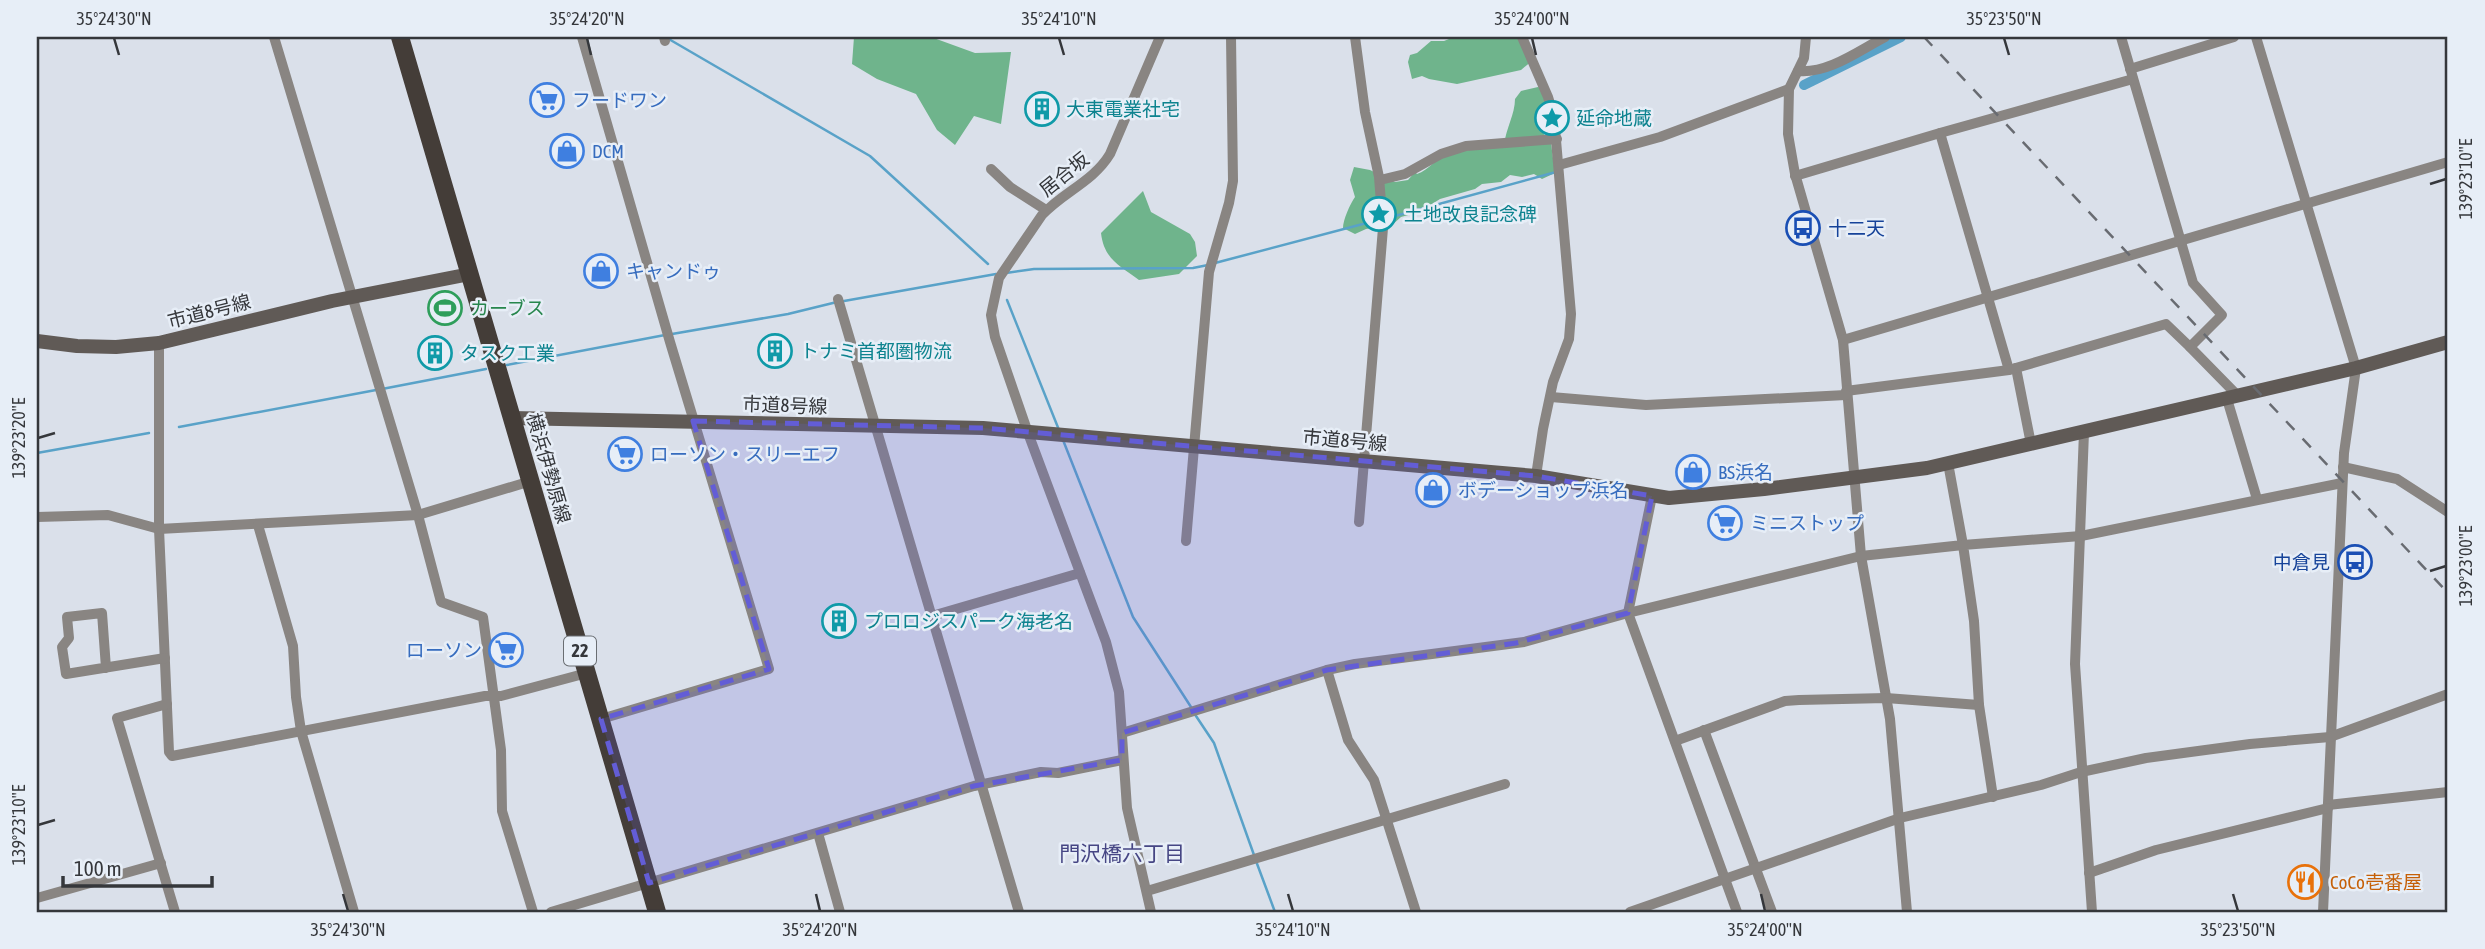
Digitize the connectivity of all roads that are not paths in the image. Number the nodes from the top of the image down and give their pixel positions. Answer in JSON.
{"nodes":[{"id":1,"x":274,"y":37,"type":"edge"},
{"id":2,"x":400,"y":37,"type":"edge"},
{"id":3,"x":582,"y":37,"type":"edge"},
{"id":4,"x":1160,"y":37,"type":"edge"},
{"id":5,"x":1231,"y":37,"type":"edge"},
{"id":6,"x":1355,"y":37,"type":"edge"},
{"id":7,"x":1522,"y":37,"type":"edge"},
{"id":8,"x":1806,"y":37,"type":"edge"},
{"id":9,"x":1885,"y":37,"type":"edge"},
{"id":10,"x":2121,"y":37,"type":"edge"},
{"id":11,"x":2235,"y":37,"type":"edge"},
{"id":12,"x":2256,"y":37,"type":"edge"},
{"id":13,"x":1798,"y":71,"type":"junction"},
{"id":14,"x":2132,"y":74,"type":"junction"},
{"id":15,"x":1789,"y":89,"type":"junction"},
{"id":16,"x":1940,"y":133,"type":"junction"},
{"id":17,"x":1557,"y":139,"type":"junction"},
{"id":18,"x":2448,"y":162,"type":"edge"},
{"id":19,"x":1559,"y":166,"type":"junction"},
{"id":20,"x":991,"y":169,"type":"dead end"},
{"id":21,"x":1795,"y":176,"type":"junction"},
{"id":22,"x":1380,"y":180,"type":"junction"},
{"id":23,"x":2306,"y":205,"type":"junction"},
{"id":24,"x":1044,"y":213,"type":"junction"},
{"id":25,"x":2181,"y":241,"type":"junction"},
{"id":26,"x":470,"y":274,"type":"junction"},
{"id":27,"x":351,"y":297,"type":"junction"},
{"id":28,"x":1987,"y":299,"type":"junction"},
{"id":29,"x":839,"y":301,"type":"dead end"},
{"id":30,"x":1843,"y":340,"type":"junction"},
{"id":31,"x":37,"y":341,"type":"edge"},
{"id":32,"x":2448,"y":342,"type":"edge"},
{"id":33,"x":159,"y":343,"type":"junction"},
{"id":34,"x":2190,"y":347,"type":"junction"},
{"id":35,"x":2356,"y":368,"type":"junction"},
{"id":36,"x":2012,"y":369,"type":"junction"},
{"id":37,"x":1846,"y":393,"type":"junction"},
{"id":38,"x":1551,"y":397,"type":"junction"},
{"id":39,"x":2232,"y":397,"type":"junction"},
{"id":40,"x":513,"y":418,"type":"junction"},
{"id":41,"x":693,"y":421,"type":"junction"},
{"id":42,"x":877,"y":427,"type":"junction"},
{"id":43,"x":2084,"y":432,"type":"junction"},
{"id":44,"x":1028,"y":433,"type":"junction"},
{"id":45,"x":2031,"y":444,"type":"junction"},
{"id":46,"x":1194,"y":447,"type":"junction"},
{"id":47,"x":1362,"y":461,"type":"junction"},
{"id":48,"x":1948,"y":463,"type":"junction"},
{"id":49,"x":2343,"y":467,"type":"junction"},
{"id":50,"x":1536,"y":477,"type":"junction"},
{"id":51,"x":1856,"y":477,"type":"junction"},
{"id":52,"x":531,"y":481,"type":"junction"},
{"id":53,"x":2342,"y":483,"type":"junction"},
{"id":54,"x":1652,"y":496,"type":"junction"},
{"id":55,"x":2257,"y":499,"type":"junction"},
{"id":56,"x":2448,"y":512,"type":"edge"},
{"id":57,"x":418,"y":515,"type":"junction"},
{"id":58,"x":37,"y":517,"type":"edge"},
{"id":59,"x":1359,"y":522,"type":"dead end"},
{"id":60,"x":258,"y":525,"type":"junction"},
{"id":61,"x":159,"y":529,"type":"junction"},
{"id":62,"x":2081,"y":536,"type":"junction"},
{"id":63,"x":1186,"y":541,"type":"dead end"},
{"id":64,"x":1963,"y":545,"type":"junction"},
{"id":65,"x":1861,"y":556,"type":"junction"},
{"id":66,"x":1080,"y":573,"type":"junction"},
{"id":67,"x":1628,"y":613,"type":"junction"},
{"id":68,"x":932,"y":616,"type":"junction"},
{"id":69,"x":165,"y":658,"type":"junction"},
{"id":70,"x":106,"y":668,"type":"junction"},
{"id":71,"x":1327,"y":670,"type":"junction"},
{"id":72,"x":587,"y":673,"type":"junction"},
{"id":73,"x":2448,"y":694,"type":"edge"},
{"id":74,"x":494,"y":696,"type":"junction"},
{"id":75,"x":1886,"y":698,"type":"junction"},
{"id":76,"x":167,"y":704,"type":"junction"},
{"id":77,"x":1979,"y":705,"type":"junction"},
{"id":78,"x":601,"y":719,"type":"junction"},
{"id":79,"x":1704,"y":730,"type":"junction"},
{"id":80,"x":302,"y":731,"type":"junction"},
{"id":81,"x":1122,"y":733,"type":"junction"},
{"id":82,"x":2330,"y":737,"type":"junction"},
{"id":83,"x":1675,"y":741,"type":"junction"},
{"id":84,"x":1122,"y":760,"type":"junction"},
{"id":85,"x":2081,"y":772,"type":"junction"},
{"id":86,"x":982,"y":783,"type":"junction"},
{"id":87,"x":1505,"y":784,"type":"dead end"},
{"id":88,"x":2448,"y":792,"type":"edge"},
{"id":89,"x":1993,"y":797,"type":"junction"},
{"id":90,"x":2328,"y":807,"type":"junction"},
{"id":91,"x":1386,"y":818,"type":"junction"},
{"id":92,"x":1900,"y":818,"type":"junction"},
{"id":93,"x":818,"y":833,"type":"junction"},
{"id":94,"x":161,"y":863,"type":"junction"},
{"id":95,"x":1755,"y":868,"type":"junction"},
{"id":96,"x":2089,"y":873,"type":"junction"},
{"id":97,"x":1725,"y":879,"type":"junction"},
{"id":98,"x":649,"y":883,"type":"junction"},
{"id":99,"x":1147,"y":891,"type":"junction"},
{"id":100,"x":37,"y":898,"type":"edge"},
{"id":101,"x":175,"y":912,"type":"edge"},
{"id":102,"x":354,"y":912,"type":"edge"},
{"id":103,"x":533,"y":912,"type":"edge"},
{"id":104,"x":551,"y":912,"type":"edge"},
{"id":105,"x":657,"y":912,"type":"edge"},
{"id":106,"x":840,"y":912,"type":"edge"},
{"id":107,"x":1019,"y":912,"type":"edge"},
{"id":108,"x":1151,"y":912,"type":"edge"},
{"id":109,"x":1416,"y":912,"type":"edge"},
{"id":110,"x":1630,"y":912,"type":"edge"},
{"id":111,"x":1737,"y":912,"type":"edge"},
{"id":112,"x":1772,"y":912,"type":"edge"},
{"id":113,"x":1908,"y":912,"type":"edge"},
{"id":114,"x":2092,"y":912,"type":"edge"},
{"id":115,"x":2323,"y":912,"type":"edge"}],
"edges":[{"from":1,"to":27,"type":"street"},
{"from":2,"to":26,"type":"main road","name":"横浜伊勢原線","number":"22"},
{"from":3,"to":41,"type":"street"},
{"from":4,"to":24,"type":"street","name":"居合坂"},
{"from":5,"to":46,"type":"street"},
{"from":6,"to":22,"type":"street"},
{"from":7,"to":17,"type":"street"},
{"from":8,"to":13,"type":"street"},
{"from":9,"to":13,"type":"street"},
{"from":10,"to":14,"type":"street"},
{"from":11,"to":14,"type":"street"},
{"from":12,"to":23,"type":"street"},
{"from":13,"to":15,"type":"street"},
{"from":14,"to":16,"type":"street"},
{"from":14,"to":25,"type":"street"},
{"from":15,"to":19,"type":"street"},
{"from":15,"to":21,"type":"street"},
{"from":16,"to":21,"type":"street"},
{"from":16,"to":28,"type":"street"},
{"from":17,"to":19,"type":"street"},
{"from":17,"to":22,"type":"street"},
{"from":18,"to":23,"type":"street"},
{"from":19,"to":38,"type":"street"},
{"from":20,"to":24,"type":"street"},
{"from":21,"to":30,"type":"street"},
{"from":22,"to":47,"type":"street"},
{"from":23,"to":25,"type":"street"},
{"from":23,"to":35,"type":"street"},
{"from":24,"to":44,"type":"street"},
{"from":25,"to":28,"type":"street"},
{"from":25,"to":34,"type":"street"},
{"from":26,"to":27,"type":"street","name":"市道8号線"},
{"from":26,"to":40,"type":"main road","name":"横浜伊勢原線","number":"22"},
{"from":27,"to":33,"type":"street","name":"市道8号線"},
{"from":27,"to":57,"type":"street"},
{"from":28,"to":30,"type":"street"},
{"from":28,"to":36,"type":"street"},
{"from":29,"to":42,"type":"street"},
{"from":30,"to":37,"type":"street"},
{"from":31,"to":33,"type":"street","name":"市道8号線"},
{"from":32,"to":35,"type":"street","name":"市道8号線"},
{"from":33,"to":61,"type":"street"},
{"from":34,"to":36,"type":"street"},
{"from":34,"to":39,"type":"street"},
{"from":35,"to":39,"type":"street","name":"市道8号線"},
{"from":35,"to":49,"type":"street"},
{"from":36,"to":37,"type":"street"},
{"from":36,"to":45,"type":"street"},
{"from":37,"to":38,"type":"street"},
{"from":37,"to":51,"type":"street"},
{"from":38,"to":50,"type":"street"},
{"from":39,"to":43,"type":"street","name":"市道8号線"},
{"from":39,"to":55,"type":"street"},
{"from":40,"to":41,"type":"street","name":"市道8号線"},
{"from":40,"to":52,"type":"main road","name":"横浜伊勢原線","number":"22"},
{"from":41,"to":42,"type":"street","name":"市道8号線"},
{"from":41,"to":78,"type":"street"},
{"from":42,"to":44,"type":"street","name":"市道8号線"},
{"from":42,"to":68,"type":"street"},
{"from":43,"to":45,"type":"street","name":"市道8号線"},
{"from":43,"to":62,"type":"street"},
{"from":44,"to":46,"type":"street","name":"市道8号線"},
{"from":44,"to":66,"type":"street"},
{"from":45,"to":48,"type":"street","name":"市道8号線"},
{"from":46,"to":47,"type":"street","name":"市道8号線"},
{"from":46,"to":63,"type":"street"},
{"from":47,"to":50,"type":"street","name":"市道8号線"},
{"from":47,"to":59,"type":"street"},
{"from":48,"to":51,"type":"street","name":"市道8号線"},
{"from":48,"to":64,"type":"street"},
{"from":49,"to":53,"type":"street"},
{"from":49,"to":56,"type":"street"},
{"from":50,"to":54,"type":"street","name":"市道8号線"},
{"from":51,"to":54,"type":"street","name":"市道8号線"},
{"from":51,"to":65,"type":"street"},
{"from":52,"to":57,"type":"street"},
{"from":52,"to":72,"type":"main road","name":"横浜伊勢原線","number":"22"},
{"from":53,"to":55,"type":"street"},
{"from":53,"to":82,"type":"street"},
{"from":54,"to":67,"type":"street"},
{"from":55,"to":62,"type":"street"},
{"from":57,"to":60,"type":"street"},
{"from":57,"to":74,"type":"street"},
{"from":58,"to":61,"type":"street"},
{"from":60,"to":61,"type":"street"},
{"from":60,"to":80,"type":"street"},
{"from":61,"to":69,"type":"street"},
{"from":62,"to":64,"type":"street"},
{"from":62,"to":85,"type":"street"},
{"from":64,"to":65,"type":"street"},
{"from":64,"to":77,"type":"street"},
{"from":65,"to":67,"type":"street"},
{"from":65,"to":75,"type":"street"},
{"from":66,"to":68,"type":"street"},
{"from":66,"to":81,"type":"street"},
{"from":67,"to":71,"type":"street"},
{"from":67,"to":83,"type":"street"},
{"from":68,"to":86,"type":"street"},
{"from":69,"to":70,"type":"street"},
{"from":69,"to":76,"type":"street"},
{"from":70,"to":70,"type":"street"},
{"from":71,"to":81,"type":"street"},
{"from":71,"to":91,"type":"street"},
{"from":72,"to":74,"type":"street"},
{"from":72,"to":78,"type":"main road","name":"横浜伊勢原線","number":"22"},
{"from":73,"to":82,"type":"street"},
{"from":74,"to":80,"type":"street"},
{"from":74,"to":103,"type":"street"},
{"from":75,"to":77,"type":"street"},
{"from":75,"to":79,"type":"street"},
{"from":75,"to":92,"type":"street"},
{"from":76,"to":80,"type":"street"},
{"from":76,"to":94,"type":"street"},
{"from":77,"to":89,"type":"street"},
{"from":78,"to":98,"type":"main road","name":"横浜伊勢原線","number":"22"},
{"from":79,"to":83,"type":"street"},
{"from":79,"to":95,"type":"street"},
{"from":80,"to":102,"type":"street"},
{"from":81,"to":84,"type":"street"},
{"from":82,"to":85,"type":"street"},
{"from":82,"to":90,"type":"street"},
{"from":83,"to":97,"type":"street"},
{"from":84,"to":86,"type":"street"},
{"from":84,"to":99,"type":"street"},
{"from":85,"to":89,"type":"street"},
{"from":85,"to":96,"type":"street"},
{"from":86,"to":93,"type":"street"},
{"from":86,"to":107,"type":"street"},
{"from":87,"to":91,"type":"street"},
{"from":88,"to":90,"type":"street"},
{"from":89,"to":92,"type":"street"},
{"from":90,"to":96,"type":"street"},
{"from":90,"to":115,"type":"street"},
{"from":91,"to":99,"type":"street"},
{"from":91,"to":109,"type":"street"},
{"from":92,"to":95,"type":"street"},
{"from":92,"to":113,"type":"street"},
{"from":93,"to":98,"type":"street"},
{"from":93,"to":106,"type":"street"},
{"from":94,"to":100,"type":"street"},
{"from":94,"to":101,"type":"street"},
{"from":95,"to":97,"type":"street"},
{"from":95,"to":112,"type":"street"},
{"from":96,"to":114,"type":"street"},
{"from":97,"to":110,"type":"street"},
{"from":97,"to":111,"type":"street"},
{"from":98,"to":104,"type":"street"},
{"from":98,"to":105,"type":"main road","name":"横浜伊勢原線","number":"22"},
{"from":99,"to":108,"type":"street"}]}
